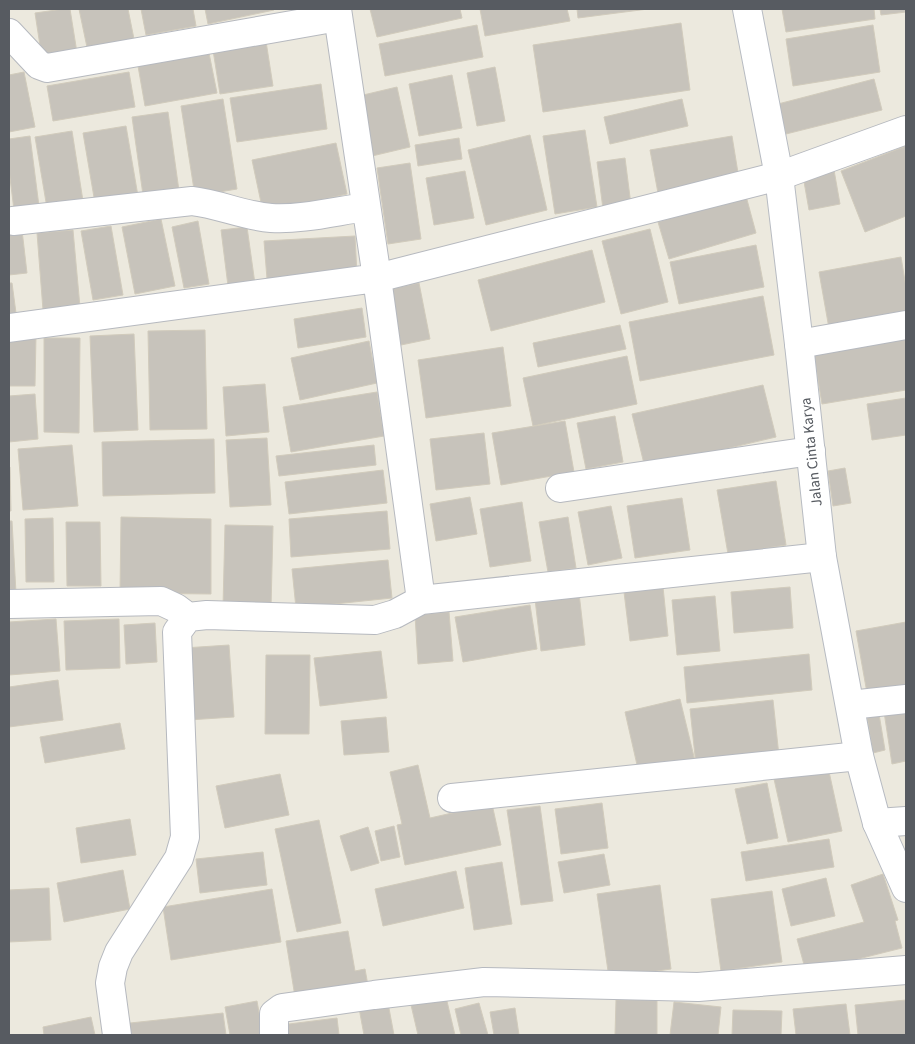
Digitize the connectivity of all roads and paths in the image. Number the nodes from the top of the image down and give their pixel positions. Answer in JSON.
{"nodes":[{"id":1,"x":747,"y":9,"type":"edge"},
{"id":2,"x":338,"y":13,"type":"edge"},
{"id":3,"x":9,"y":33,"type":"edge"},
{"id":4,"x":906,"y":130,"type":"edge"},
{"id":5,"x":779,"y":176,"type":"junction"},
{"id":6,"x":366,"y":207,"type":"junction"},
{"id":7,"x":13,"y":221,"type":"dead end"},
{"id":8,"x":377,"y":278,"type":"junction"},
{"id":9,"x":906,"y":325,"type":"edge"},
{"id":10,"x":9,"y":328,"type":"edge"},
{"id":11,"x":799,"y":344,"type":"junction"},
{"id":12,"x":811,"y":451,"type":"junction"},
{"id":13,"x":560,"y":488,"type":"dead end"},
{"id":14,"x":822,"y":557,"type":"junction"},
{"id":15,"x":421,"y":600,"type":"junction"},
{"id":16,"x":9,"y":604,"type":"edge"},
{"id":17,"x":188,"y":617,"type":"junction"},
{"id":18,"x":906,"y":699,"type":"edge"},
{"id":19,"x":850,"y":705,"type":"junction"},
{"id":20,"x":859,"y":756,"type":"junction"},
{"id":21,"x":452,"y":798,"type":"dead end"},
{"id":22,"x":906,"y":821,"type":"edge"},
{"id":23,"x":877,"y":823,"type":"junction"},
{"id":24,"x":906,"y":888,"type":"edge"},
{"id":25,"x":906,"y":970,"type":"edge"},
{"id":26,"x":117,"y":1035,"type":"edge"},
{"id":27,"x":274,"y":1035,"type":"edge"}],
"edges":[{"from":1,"to":5,"type":"street","name":"Jalan Cinta Karya"},
{"from":2,"to":3,"type":"street"},
{"from":2,"to":6,"type":"street"},
{"from":4,"to":5,"type":"street"},
{"from":5,"to":8,"type":"street"},
{"from":5,"to":11,"type":"street","name":"Jalan Cinta Karya"},
{"from":6,"to":7,"type":"street"},
{"from":6,"to":8,"type":"street"},
{"from":8,"to":10,"type":"street"},
{"from":8,"to":15,"type":"street"},
{"from":9,"to":11,"type":"street"},
{"from":11,"to":12,"type":"street","name":"Jalan Cinta Karya"},
{"from":12,"to":13,"type":"street"},
{"from":12,"to":14,"type":"street","name":"Jalan Cinta Karya"},
{"from":14,"to":15,"type":"street"},
{"from":14,"to":19,"type":"street","name":"Jalan Cinta Karya"},
{"from":15,"to":17,"type":"street"},
{"from":16,"to":17,"type":"street"},
{"from":17,"to":26,"type":"street"},
{"from":18,"to":19,"type":"street"},
{"from":19,"to":20,"type":"street","name":"Jalan Cinta Karya"},
{"from":20,"to":21,"type":"street"},
{"from":20,"to":23,"type":"street","name":"Jalan Cinta Karya"},
{"from":22,"to":23,"type":"street"},
{"from":23,"to":24,"type":"street","name":"Jalan Cinta Karya"},
{"from":25,"to":27,"type":"street"}]}
